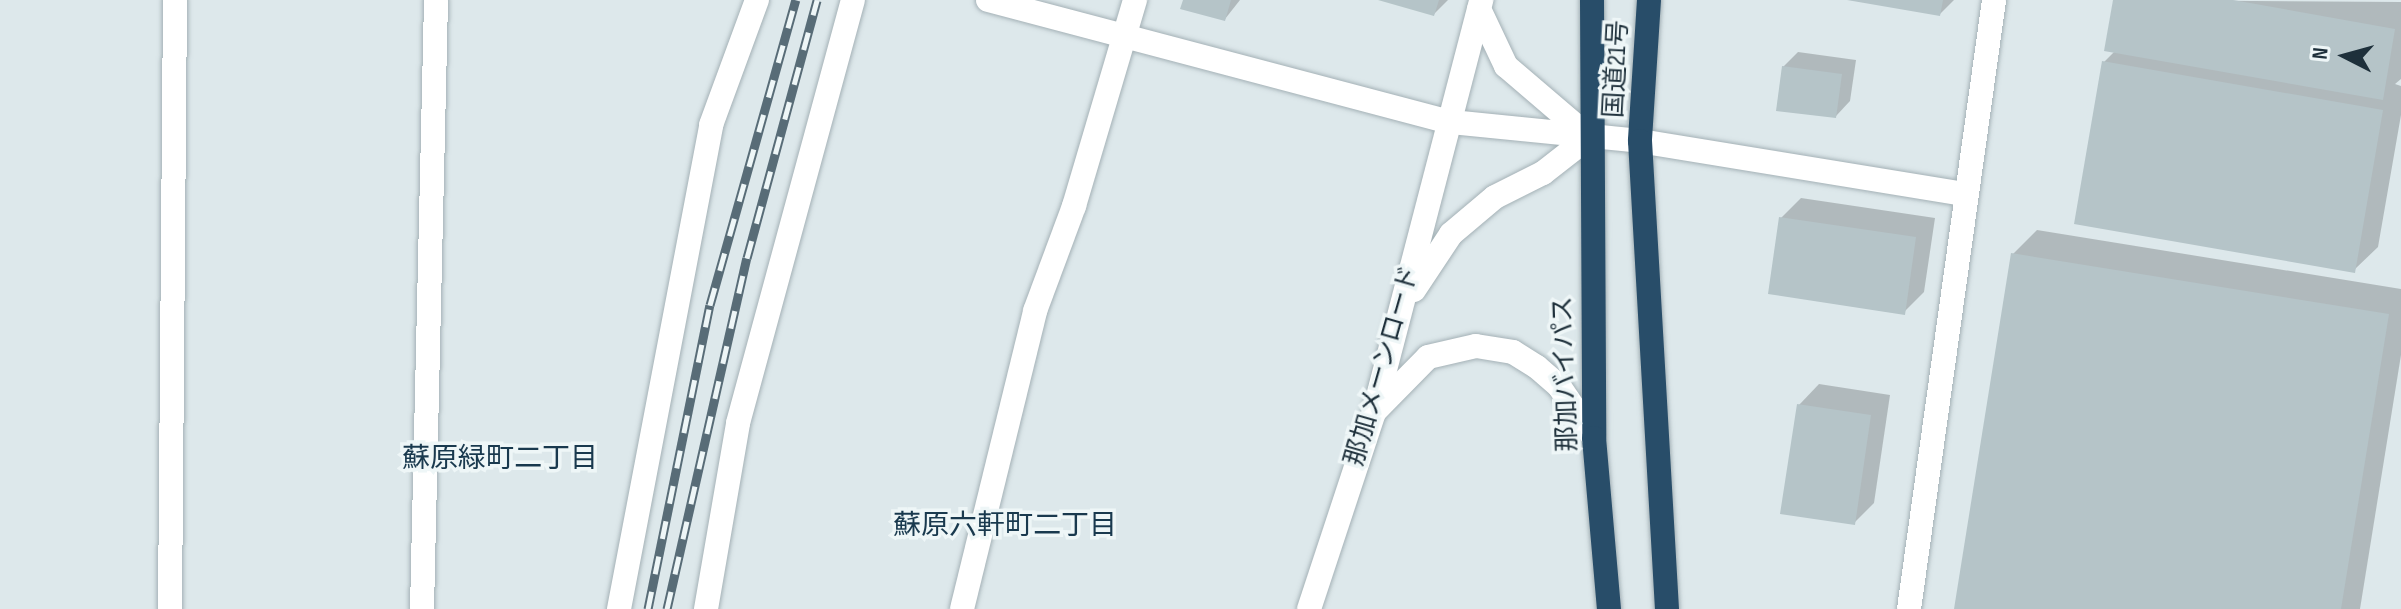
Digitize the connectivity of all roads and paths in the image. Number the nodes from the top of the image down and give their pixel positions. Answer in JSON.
{"nodes":[{"id":1,"x":175,"y":0,"type":"edge"},
{"id":2,"x":436,"y":0,"type":"edge"},
{"id":3,"x":757,"y":0,"type":"edge"},
{"id":4,"x":853,"y":0,"type":"edge"},
{"id":5,"x":988,"y":0,"type":"edge"},
{"id":6,"x":1135,"y":0,"type":"edge"},
{"id":7,"x":1592,"y":0,"type":"edge"},
{"id":8,"x":1649,"y":0,"type":"edge"},
{"id":9,"x":1994,"y":0,"type":"edge"},
{"id":10,"x":1480,"y":4,"type":"edge"},
{"id":11,"x":1127,"y":34,"type":"junction"},
{"id":12,"x":1451,"y":122,"type":"junction"},
{"id":13,"x":1589,"y":137,"type":"junction"},
{"id":14,"x":1640,"y":141,"type":"junction"},
{"id":15,"x":1964,"y":194,"type":"junction"},
{"id":16,"x":1395,"y":331,"type":"junction"},
{"id":17,"x":1374,"y":412,"type":"junction"},
{"id":18,"x":1594,"y":438,"type":"junction"},
{"id":19,"x":170,"y":609,"type":"edge"},
{"id":20,"x":422,"y":609,"type":"edge"},
{"id":21,"x":619,"y":609,"type":"edge"},
{"id":22,"x":706,"y":609,"type":"edge"},
{"id":23,"x":962,"y":609,"type":"edge"},
{"id":24,"x":1309,"y":609,"type":"edge"},
{"id":25,"x":1609,"y":609,"type":"edge"},
{"id":26,"x":1667,"y":609,"type":"edge"},
{"id":27,"x":1909,"y":609,"type":"edge"}],
"edges":[{"from":1,"to":19,"type":"street"},
{"from":2,"to":20,"type":"street"},
{"from":3,"to":21,"type":"street"},
{"from":4,"to":22,"type":"street"},
{"from":5,"to":11,"type":"street"},
{"from":6,"to":11,"type":"street"},
{"from":7,"to":13,"type":"highway","name":"国道21号"},
{"from":8,"to":14,"type":"highway","name":"国道21号"},
{"from":9,"to":15,"type":"street"},
{"from":10,"to":12,"type":"street","name":"那加メーンロード"},
{"from":10,"to":13,"type":"street"},
{"from":11,"to":12,"type":"street"},
{"from":11,"to":23,"type":"street"},
{"from":12,"to":13,"type":"street"},
{"from":12,"to":16,"type":"street","name":"那加メーンロード"},
{"from":13,"to":14,"type":"street"},
{"from":13,"to":16,"type":"street"},
{"from":13,"to":18,"type":"highway","name":"那加バイパス"},
{"from":14,"to":15,"type":"street"},
{"from":14,"to":26,"type":"highway"},
{"from":15,"to":27,"type":"street"},
{"from":16,"to":17,"type":"street","name":"那加メーンロード"},
{"from":17,"to":18,"type":"street"},
{"from":17,"to":24,"type":"street","name":"那加メーンロード"},
{"from":18,"to":25,"type":"highway","name":"那加バイパス"}]}
